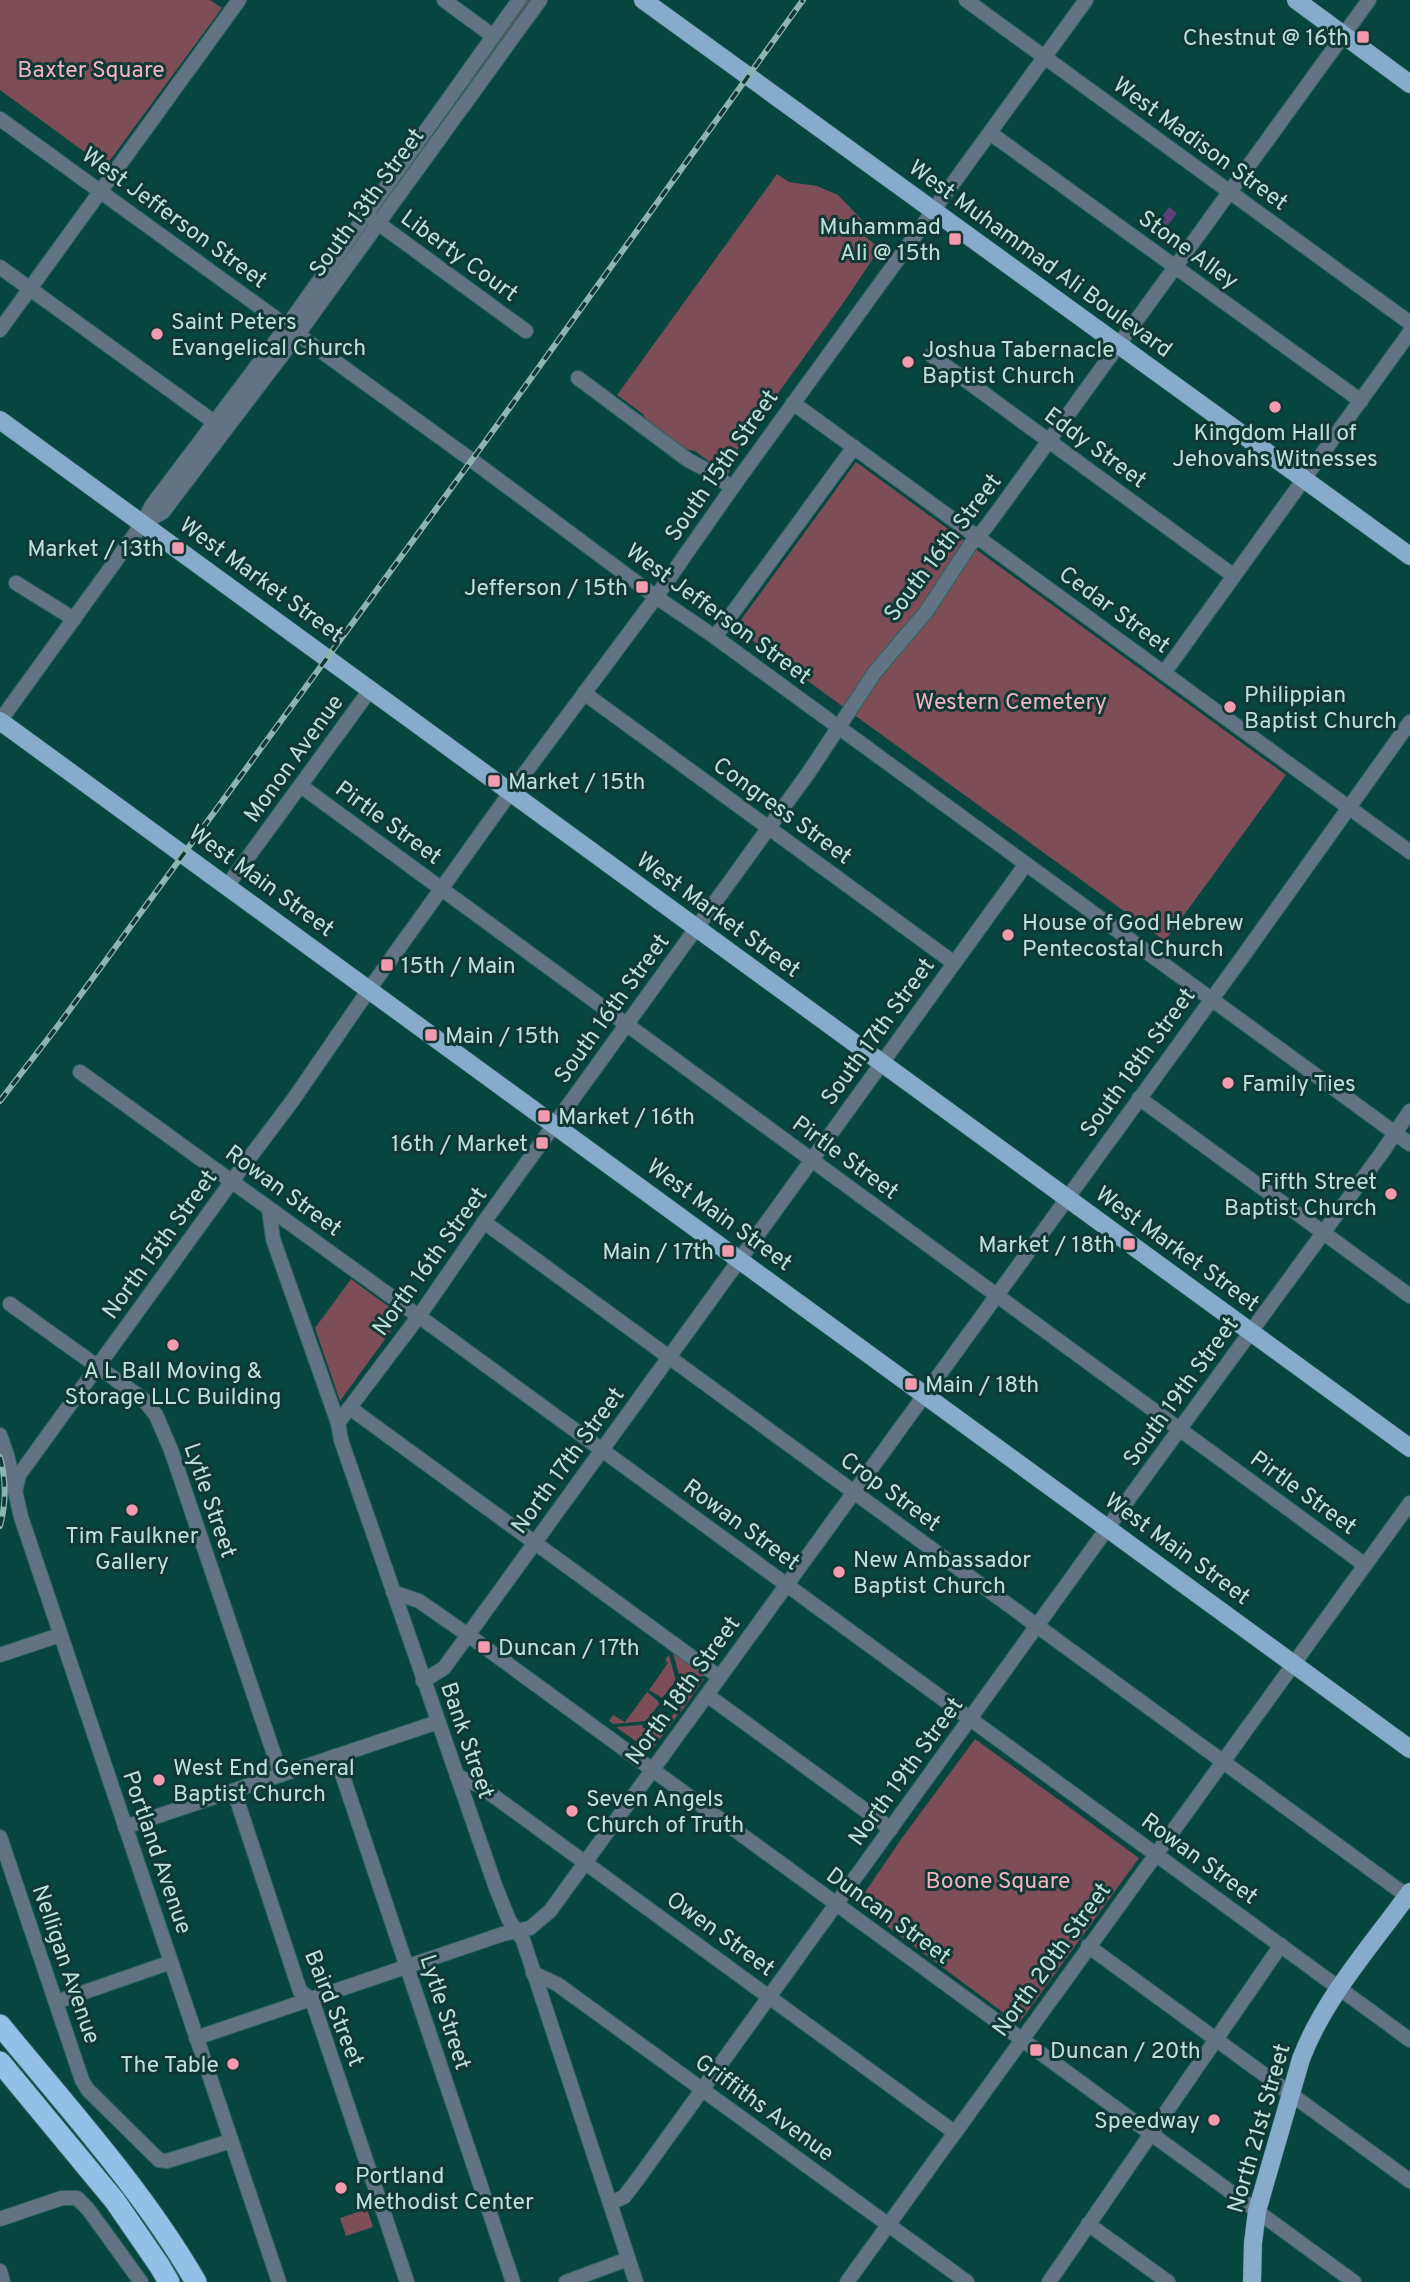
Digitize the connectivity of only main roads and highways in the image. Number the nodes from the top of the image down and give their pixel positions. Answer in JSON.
{"nodes":[{"id":1,"x":643,"y":0,"type":"edge"},
{"id":2,"x":1296,"y":0,"type":"edge"},
{"id":3,"x":1410,"y":84,"type":"edge"},
{"id":4,"x":0,"y":420,"type":"edge"},
{"id":5,"x":1410,"y":556,"type":"edge"},
{"id":6,"x":0,"y":721,"type":"edge"},
{"id":7,"x":1410,"y":1448,"type":"edge"},
{"id":8,"x":1410,"y":1749,"type":"edge"},
{"id":9,"x":1409,"y":1894,"type":"edge"},
{"id":10,"x":0,"y":2025,"type":"edge"},
{"id":11,"x":0,"y":2062,"type":"edge"},
{"id":12,"x":169,"y":2282,"type":"edge"},
{"id":13,"x":196,"y":2282,"type":"edge"},
{"id":14,"x":1252,"y":2282,"type":"edge"}],
"edges":[{"from":1,"to":5,"type":"main road","name":"West Muhammad Ali Boulevard"},
{"from":2,"to":3,"type":"main road"},
{"from":4,"to":7,"type":"main road","name":"West Market Street"},
{"from":6,"to":8,"type":"main road","name":"West Main Street"},
{"from":9,"to":14,"type":"main road","name":"North 21st Street"},
{"from":10,"to":13,"type":"highway"},
{"from":11,"to":12,"type":"highway"}]}
